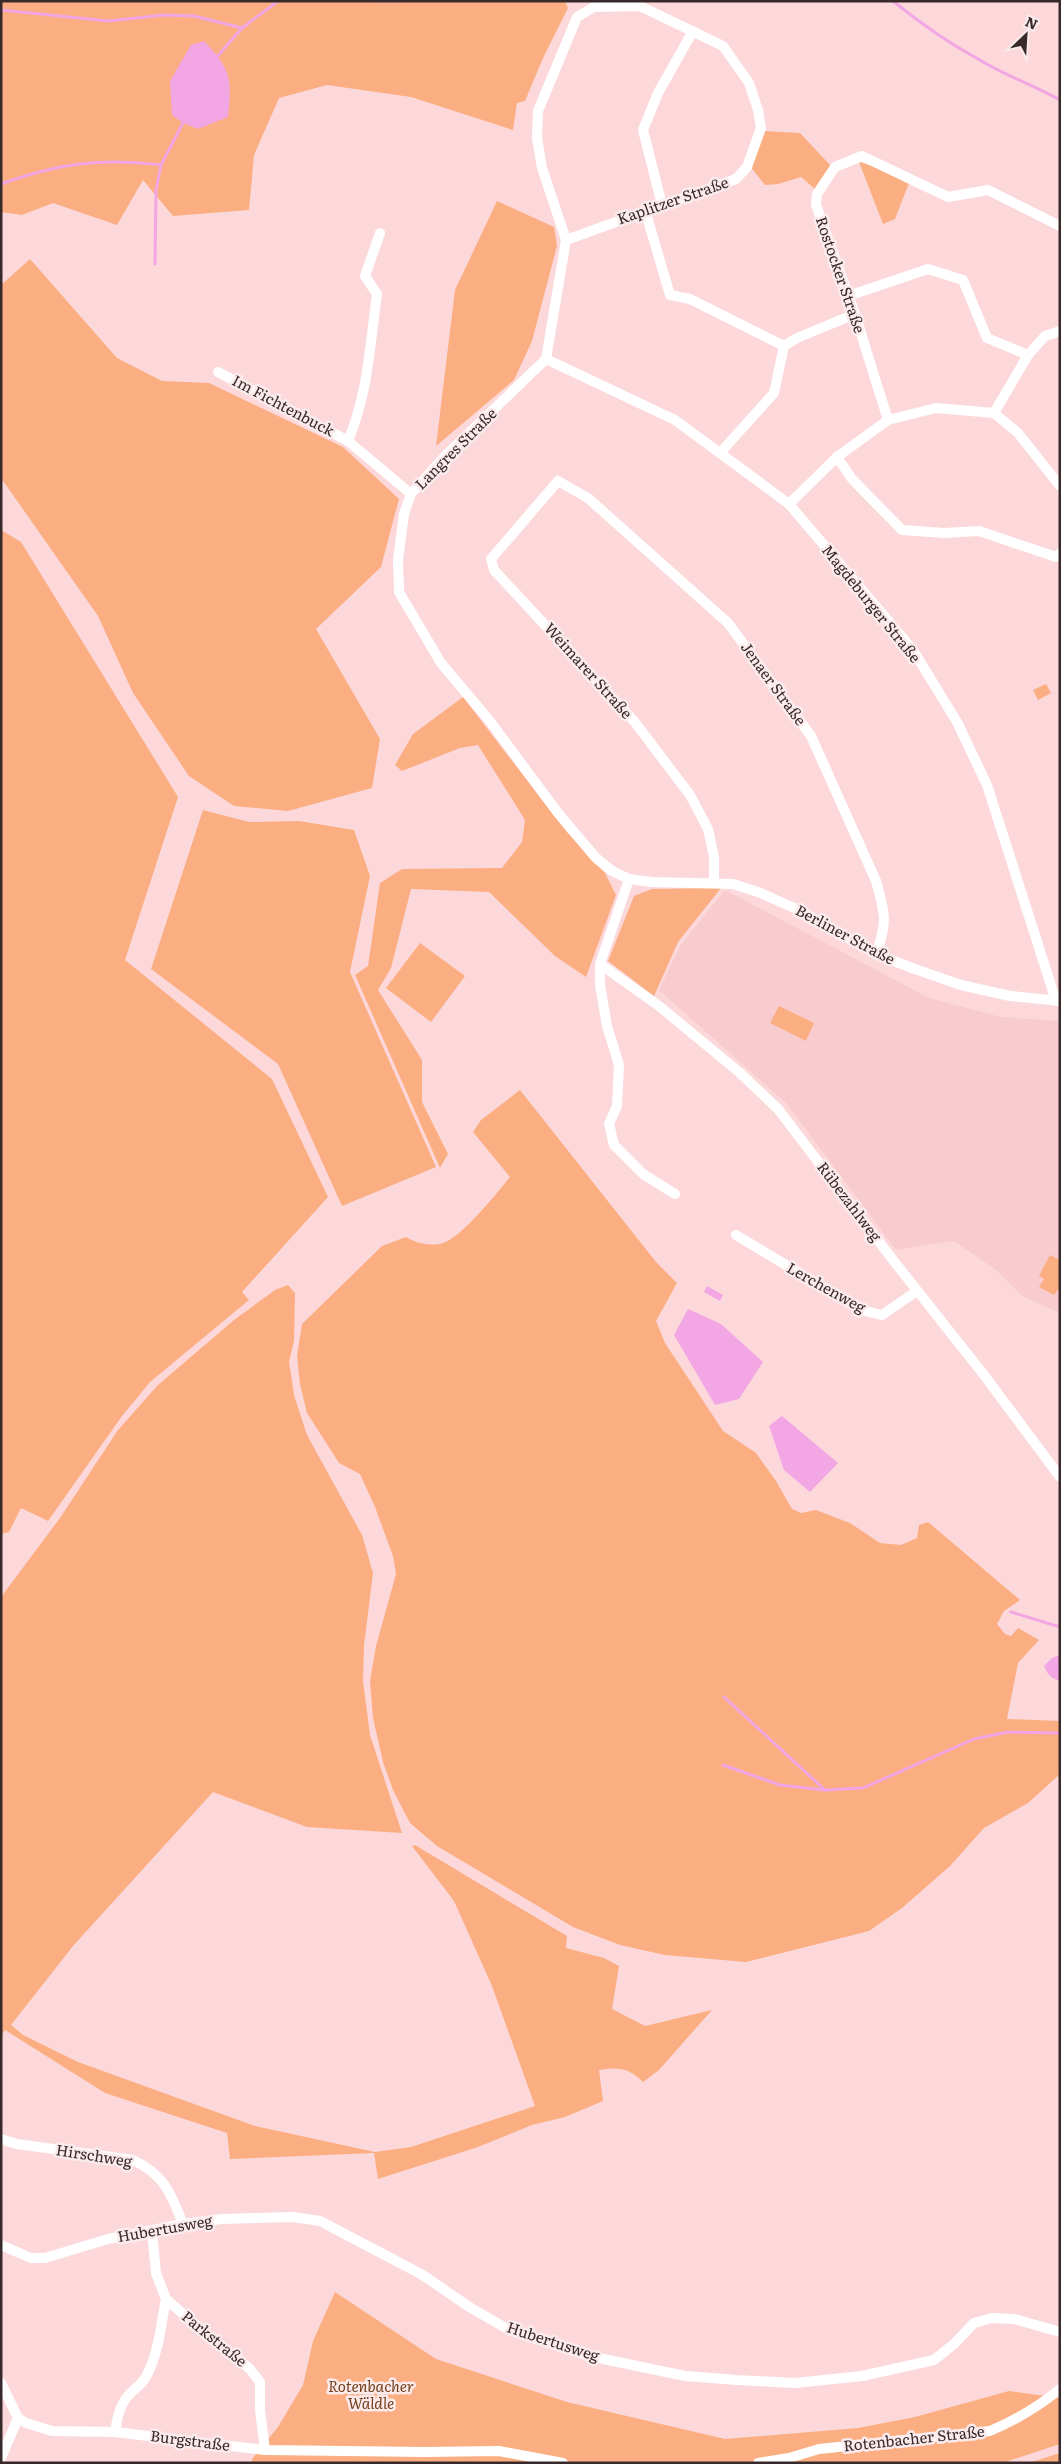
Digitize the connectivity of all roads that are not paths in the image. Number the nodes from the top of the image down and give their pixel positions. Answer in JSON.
{"nodes":[{"id":1,"x":693,"y":31,"type":"junction"},
{"id":2,"x":662,"y":205,"type":"junction"},
{"id":3,"x":645,"y":210,"type":"junction"},
{"id":4,"x":1060,"y":226,"type":"edge"},
{"id":5,"x":380,"y":233,"type":"dead end"},
{"id":6,"x":566,"y":240,"type":"junction"},
{"id":7,"x":848,"y":296,"type":"junction"},
{"id":8,"x":855,"y":314,"type":"junction"},
{"id":9,"x":1060,"y":331,"type":"edge"},
{"id":10,"x":784,"y":346,"type":"junction"},
{"id":11,"x":1028,"y":355,"type":"junction"},
{"id":12,"x":546,"y":359,"type":"junction"},
{"id":13,"x":218,"y":372,"type":"dead end"},
{"id":14,"x":994,"y":413,"type":"junction"},
{"id":15,"x":888,"y":420,"type":"junction"},
{"id":16,"x":348,"y":441,"type":"junction"},
{"id":17,"x":720,"y":453,"type":"junction"},
{"id":18,"x":837,"y":457,"type":"junction"},
{"id":19,"x":558,"y":480,"type":"joint"},
{"id":20,"x":1060,"y":486,"type":"edge"},
{"id":21,"x":411,"y":494,"type":"junction"},
{"id":22,"x":789,"y":504,"type":"junction"},
{"id":23,"x":1060,"y":553,"type":"edge"},
{"id":24,"x":629,"y":879,"type":"junction"},
{"id":25,"x":714,"y":882,"type":"junction"},
{"id":26,"x":876,"y":954,"type":"junction"},
{"id":27,"x":600,"y":964,"type":"junction"},
{"id":28,"x":1058,"y":1001,"type":"edge"},
{"id":29,"x":675,"y":1194,"type":"dead end"},
{"id":30,"x":736,"y":1236,"type":"dead end"},
{"id":31,"x":917,"y":1291,"type":"junction"},
{"id":32,"x":1060,"y":1477,"type":"edge"},
{"id":33,"x":1,"y":2139,"type":"edge"},
{"id":34,"x":183,"y":2224,"type":"junction"},
{"id":35,"x":152,"y":2232,"type":"junction"},
{"id":36,"x":1,"y":2245,"type":"edge"},
{"id":37,"x":166,"y":2299,"type":"junction"},
{"id":38,"x":1060,"y":2332,"type":"edge"},
{"id":39,"x":1,"y":2384,"type":"edge"},
{"id":40,"x":1060,"y":2389,"type":"edge"},
{"id":41,"x":18,"y":2418,"type":"junction"},
{"id":42,"x":115,"y":2432,"type":"junction"},
{"id":43,"x":265,"y":2450,"type":"junction"},
{"id":44,"x":1,"y":2458,"type":"edge"},
{"id":45,"x":563,"y":2463,"type":"edge"},
{"id":46,"x":758,"y":2463,"type":"edge"}],
"edges":[{"from":1,"to":2,"type":"street"},
{"from":1,"to":2,"type":"street","name":"Kaplitzer Straße"},
{"from":1,"to":6,"type":"street","name":"Kaplitzer Straße"},
{"from":2,"to":3,"type":"street","name":"Kaplitzer Straße"},
{"from":3,"to":6,"type":"street","name":"Kaplitzer Straße"},
{"from":3,"to":10,"type":"street"},
{"from":4,"to":7,"type":"street","name":"Rostocker Straße"},
{"from":5,"to":16,"type":"street","name":"Im Fichtenbuck"},
{"from":6,"to":12,"type":"street"},
{"from":7,"to":8,"type":"street","name":"Rostocker Straße"},
{"from":7,"to":11,"type":"street"},
{"from":8,"to":10,"type":"street"},
{"from":8,"to":15,"type":"street","name":"Rostocker Straße"},
{"from":9,"to":11,"type":"street"},
{"from":10,"to":17,"type":"street"},
{"from":11,"to":14,"type":"street"},
{"from":12,"to":17,"type":"street","name":"Magdeburger Straße"},
{"from":12,"to":21,"type":"street","name":"Langres Straße"},
{"from":13,"to":16,"type":"street","name":"Im Fichtenbuck"},
{"from":14,"to":15,"type":"street"},
{"from":14,"to":20,"type":"street"},
{"from":15,"to":18,"type":"street"},
{"from":16,"to":21,"type":"street","name":"Im Fichtenbuck"},
{"from":17,"to":22,"type":"street","name":"Magdeburger Straße"},
{"from":18,"to":22,"type":"street"},
{"from":18,"to":23,"type":"street"},
{"from":19,"to":25,"type":"street","name":"Weimarer Straße"},
{"from":19,"to":26,"type":"street","name":"Jenaer Straße"},
{"from":21,"to":24,"type":"street","name":"Langres Straße"},
{"from":22,"to":28,"type":"street","name":"Magdeburger Straße"},
{"from":24,"to":25,"type":"street","name":"Berliner Straße"},
{"from":24,"to":27,"type":"street"},
{"from":25,"to":26,"type":"street","name":"Berliner Straße"},
{"from":26,"to":28,"type":"street","name":"Berliner Straße"},
{"from":27,"to":29,"type":"street"},
{"from":27,"to":31,"type":"street","name":"Rübezahlweg"},
{"from":30,"to":31,"type":"street","name":"Lerchenweg"},
{"from":31,"to":32,"type":"street","name":"Rübezahlweg"},
{"from":33,"to":34,"type":"street","name":"Hirschweg"},
{"from":34,"to":35,"type":"street","name":"Hubertusweg"},
{"from":34,"to":38,"type":"street","name":"Hubertusweg"},
{"from":35,"to":36,"type":"street","name":"Hubertusweg"},
{"from":35,"to":37,"type":"street","name":"Parkstraße"},
{"from":37,"to":42,"type":"street"},
{"from":37,"to":43,"type":"street","name":"Parkstraße"},
{"from":39,"to":41,"type":"street"},
{"from":40,"to":46,"type":"street","name":"Rotenbacher Straße"},
{"from":41,"to":42,"type":"street","name":"Burgstraße"},
{"from":41,"to":44,"type":"street"},
{"from":42,"to":43,"type":"street","name":"Burgstraße"},
{"from":43,"to":45,"type":"street","name":"Burgstraße"}]}
